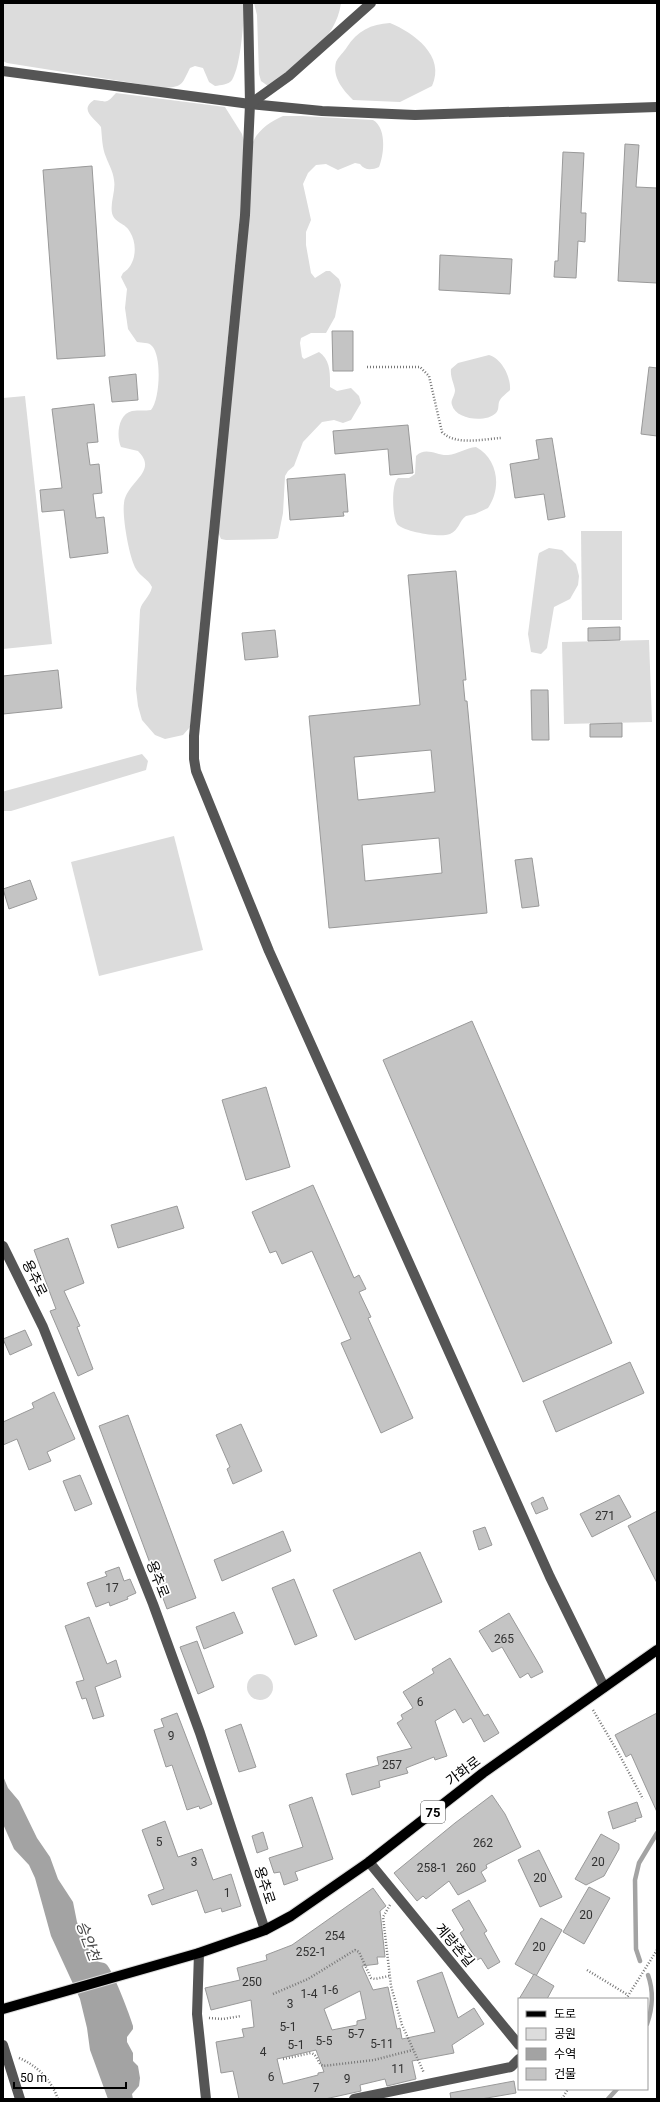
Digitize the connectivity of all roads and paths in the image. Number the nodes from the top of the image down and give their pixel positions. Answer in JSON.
{"nodes":[{"id":1,"x":248,"y":3,"type":"edge"},
{"id":2,"x":371,"y":3,"type":"edge"},
{"id":3,"x":3,"y":70,"type":"edge"},
{"id":4,"x":250,"y":104,"type":"junction"},
{"id":5,"x":657,"y":107,"type":"edge"},
{"id":6,"x":367,"y":367,"type":"dead end"},
{"id":7,"x":501,"y":438,"type":"dead end"},
{"id":8,"x":3,"y":1246,"type":"edge"},
{"id":9,"x":657,"y":1650,"type":"edge"},
{"id":10,"x":604,"y":1687,"type":"junction"},
{"id":11,"x":587,"y":1699,"type":"junction"},
{"id":12,"x":643,"y":1799,"type":"dead end"},
{"id":13,"x":369,"y":1862,"type":"junction"},
{"id":14,"x":398,"y":1898,"type":"junction"},
{"id":15,"x":265,"y":1930,"type":"junction"},
{"id":16,"x":657,"y":1950,"type":"edge"},
{"id":17,"x":199,"y":1953,"type":"junction"},
{"id":18,"x":587,"y":1970,"type":"dead end"},
{"id":19,"x":390,"y":1976,"type":"junction"},
{"id":20,"x":273,"y":1994,"type":"dead end"},
{"id":21,"x":628,"y":1995,"type":"junction"},
{"id":22,"x":626,"y":1998,"type":"edge"},
{"id":23,"x":3,"y":2009,"type":"edge"},
{"id":24,"x":197,"y":2014,"type":"junction"},
{"id":25,"x":241,"y":2016,"type":"dead end"},
{"id":26,"x":518,"y":2044,"type":"edge"},
{"id":27,"x":4,"y":2048,"type":"edge"},
{"id":28,"x":413,"y":2050,"type":"junction"},
{"id":29,"x":283,"y":2058,"type":"dead end"},
{"id":30,"x":518,"y":2060,"type":"edge"},
{"id":31,"x":429,"y":2083,"type":"junction"},
{"id":32,"x":567,"y":2090,"type":"edge"},
{"id":33,"x":20,"y":2099,"type":"edge"},
{"id":34,"x":58,"y":2099,"type":"edge"},
{"id":35,"x":206,"y":2099,"type":"edge"},
{"id":36,"x":354,"y":2099,"type":"edge"},
{"id":37,"x":562,"y":2099,"type":"edge"}],
"edges":[{"from":1,"to":4,"type":"street"},
{"from":2,"to":4,"type":"street"},
{"from":3,"to":4,"type":"street"},
{"from":4,"to":5,"type":"street"},
{"from":4,"to":10,"type":"street"},
{"from":6,"to":7,"type":"path"},
{"from":8,"to":15,"type":"street","name":"용추로"},
{"from":9,"to":10,"type":"main road","name":"가화로","number":"75"},
{"from":10,"to":11,"type":"main road","name":"가화로","number":"75"},
{"from":11,"to":12,"type":"path"},
{"from":11,"to":13,"type":"main road","name":"가화로","number":"75"},
{"from":13,"to":14,"type":"street","name":"계량촌길"},
{"from":13,"to":15,"type":"main road","name":"가화로","number":"75"},
{"from":14,"to":19,"type":"path"},
{"from":14,"to":26,"type":"street","name":"계량촌길"},
{"from":15,"to":17,"type":"main road","name":"가화로","number":"75"},
{"from":16,"to":21,"type":"path"},
{"from":17,"to":23,"type":"main road","number":"75"},
{"from":17,"to":24,"type":"street"},
{"from":18,"to":21,"type":"path"},
{"from":19,"to":20,"type":"path"},
{"from":19,"to":28,"type":"path"},
{"from":21,"to":22,"type":"path"},
{"from":24,"to":25,"type":"path"},
{"from":24,"to":35,"type":"street"},
{"from":27,"to":33,"type":"street"},
{"from":27,"to":34,"type":"path"},
{"from":28,"to":29,"type":"path"},
{"from":28,"to":31,"type":"path"},
{"from":30,"to":31,"type":"street"},
{"from":31,"to":36,"type":"street"},
{"from":32,"to":37,"type":"path"}]}
